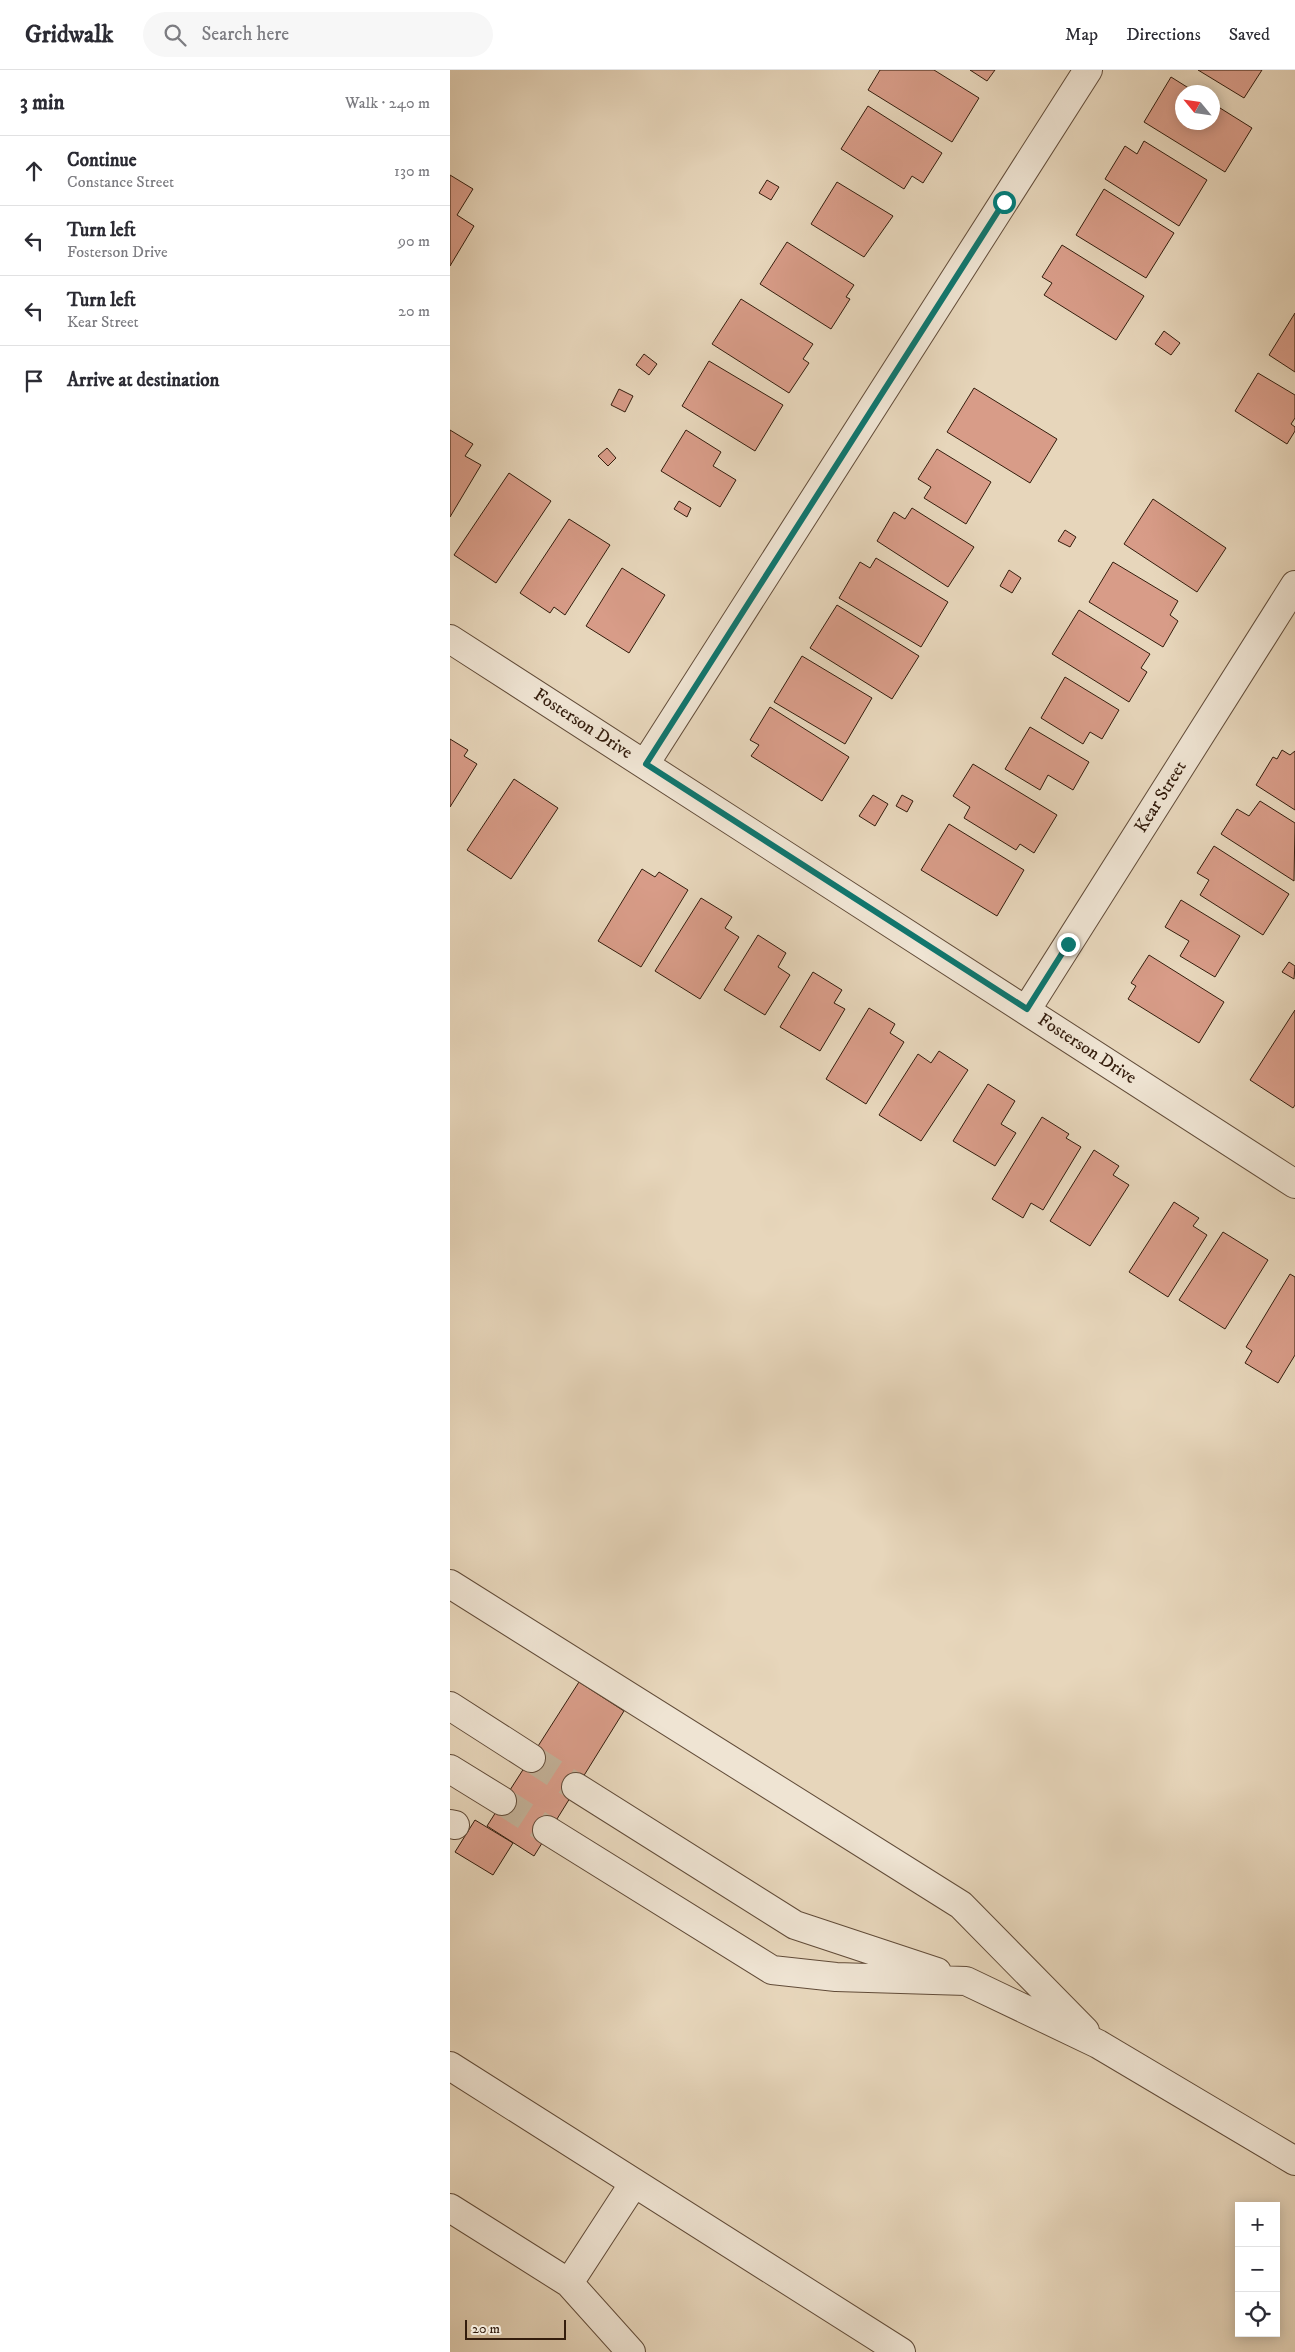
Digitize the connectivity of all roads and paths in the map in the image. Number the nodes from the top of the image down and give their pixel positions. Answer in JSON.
{"nodes":[{"id":1,"x":1088,"y":70,"type":"edge"},
{"id":2,"x":1295,"y":585,"type":"edge"},
{"id":3,"x":450,"y":639,"type":"edge"},
{"id":4,"x":646,"y":764,"type":"junction"},
{"id":5,"x":1027,"y":1009,"type":"junction"},
{"id":6,"x":1295,"y":1184,"type":"edge"},
{"id":7,"x":450,"y":1584,"type":"edge"},
{"id":8,"x":450,"y":1706,"type":"edge"},
{"id":9,"x":531,"y":1758,"type":"tunnel mouth"},
{"id":10,"x":450,"y":1769,"type":"edge"},
{"id":11,"x":576,"y":1787,"type":"tunnel mouth"},
{"id":12,"x":502,"y":1801,"type":"tunnel mouth"},
{"id":13,"x":547,"y":1830,"type":"tunnel mouth"},
{"id":14,"x":966,"y":1981,"type":"junction"},
{"id":15,"x":1098,"y":2044,"type":"junction"},
{"id":16,"x":450,"y":2066,"type":"edge"},
{"id":17,"x":1295,"y":2160,"type":"edge"},
{"id":18,"x":634,"y":2183,"type":"junction"},
{"id":19,"x":450,"y":2208,"type":"edge"},
{"id":20,"x":569,"y":2283,"type":"junction"},
{"id":21,"x":631,"y":2352,"type":"edge"},
{"id":22,"x":900,"y":2352,"type":"edge"}],
"edges":[{"from":1,"to":4,"type":"street"},
{"from":2,"to":5,"type":"street","name":"Kear Street"},
{"from":3,"to":4,"type":"street","name":"Fosterson Drive"},
{"from":4,"to":5,"type":"street","name":"Fosterson Drive"},
{"from":5,"to":6,"type":"street","name":"Fosterson Drive"},
{"from":7,"to":15,"type":"street"},
{"from":8,"to":9,"type":"street"},
{"from":10,"to":12,"type":"street"},
{"from":11,"to":14,"type":"street"},
{"from":13,"to":14,"type":"street"},
{"from":14,"to":15,"type":"street"},
{"from":15,"to":17,"type":"street"},
{"from":16,"to":18,"type":"street"},
{"from":18,"to":20,"type":"street"},
{"from":18,"to":22,"type":"street"},
{"from":19,"to":20,"type":"street"},
{"from":20,"to":21,"type":"street"}]}
